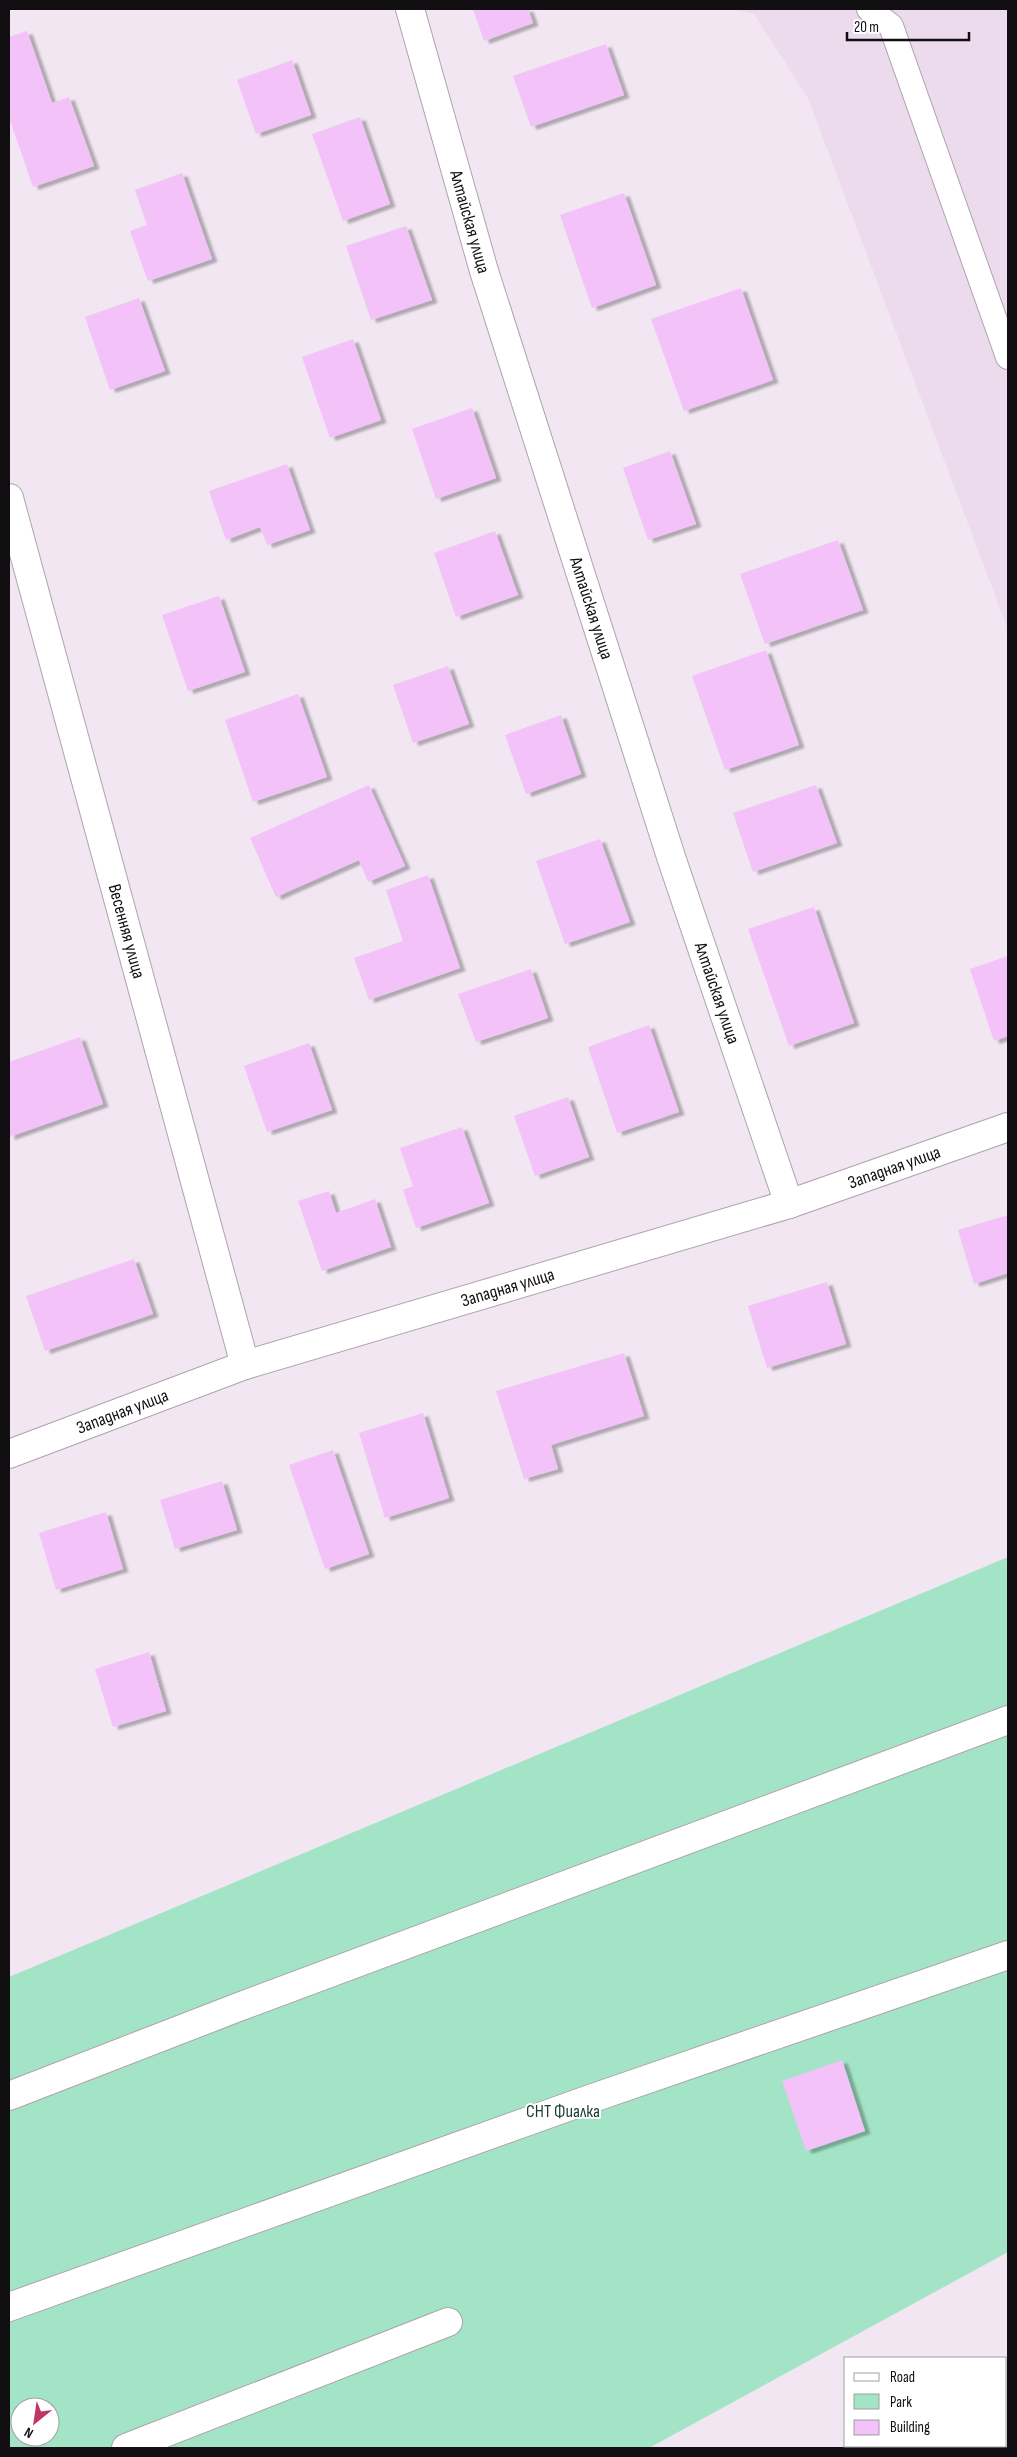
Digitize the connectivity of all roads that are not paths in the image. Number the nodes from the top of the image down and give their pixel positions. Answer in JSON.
{"nodes":[{"id":1,"x":410,"y":9,"type":"edge"},
{"id":2,"x":869,"y":9,"type":"edge"},
{"id":3,"x":1008,"y":357,"type":"edge"},
{"id":4,"x":9,"y":498,"type":"edge"},
{"id":5,"x":1008,"y":1127,"type":"edge"},
{"id":6,"x":789,"y":1204,"type":"junction"},
{"id":7,"x":245,"y":1365,"type":"junction"},
{"id":8,"x":9,"y":1454,"type":"edge"},
{"id":9,"x":1008,"y":1720,"type":"edge"},
{"id":10,"x":1008,"y":1955,"type":"edge"},
{"id":11,"x":9,"y":2096,"type":"edge"},
{"id":12,"x":9,"y":2307,"type":"edge"},
{"id":13,"x":448,"y":2322,"type":"dead end"},
{"id":14,"x":126,"y":2448,"type":"edge"}],
"edges":[{"from":1,"to":6,"type":"street","name":"Алтайская улица"},
{"from":2,"to":3,"type":"lane"},
{"from":4,"to":7,"type":"street","name":"Весенняя улица"},
{"from":5,"to":6,"type":"street","name":"Западная улица"},
{"from":6,"to":7,"type":"street","name":"Западная улица"},
{"from":7,"to":8,"type":"street","name":"Западная улица"},
{"from":9,"to":11,"type":"street"},
{"from":10,"to":12,"type":"street"},
{"from":13,"to":14,"type":"street"}]}
